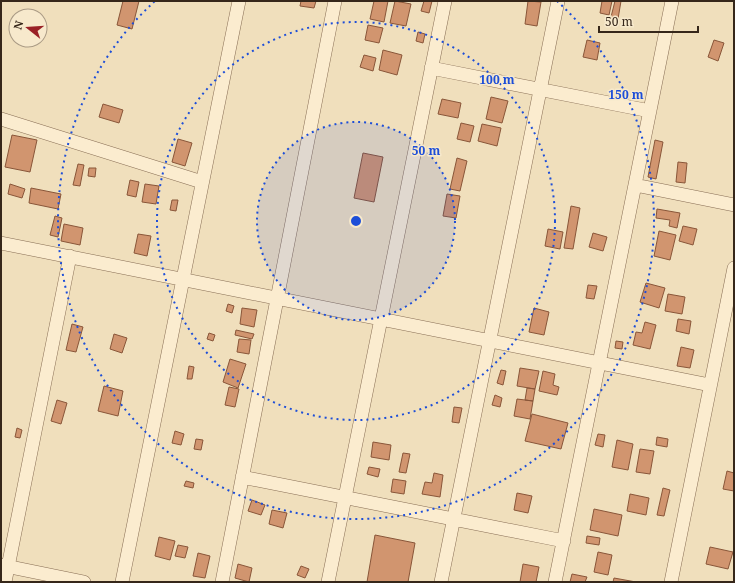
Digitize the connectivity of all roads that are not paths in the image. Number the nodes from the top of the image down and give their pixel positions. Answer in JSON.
{"nodes":[{"id":1,"x":239,"y":1,"type":"edge"},
{"id":2,"x":335,"y":1,"type":"edge"},
{"id":3,"x":445,"y":1,"type":"edge"},
{"id":4,"x":558,"y":1,"type":"edge"},
{"id":5,"x":672,"y":1,"type":"edge"},
{"id":6,"x":431,"y":68,"type":"junction"},
{"id":7,"x":540,"y":90,"type":"junction"},
{"id":8,"x":650,"y":112,"type":"junction"},
{"id":9,"x":1,"y":119,"type":"edge"},
{"id":10,"x":202,"y":182,"type":"junction"},
{"id":11,"x":635,"y":185,"type":"junction"},
{"id":12,"x":734,"y":205,"type":"edge"},
{"id":13,"x":1,"y":243,"type":"edge"},
{"id":14,"x":70,"y":256,"type":"junction"},
{"id":15,"x":734,"y":268,"type":"edge"},
{"id":16,"x":182,"y":279,"type":"junction"},
{"id":17,"x":732,"y":293,"type":"edge"},
{"id":18,"x":277,"y":298,"type":"junction"},
{"id":19,"x":381,"y":318,"type":"junction"},
{"id":20,"x":490,"y":340,"type":"junction"},
{"id":21,"x":600,"y":362,"type":"junction"},
{"id":22,"x":710,"y":384,"type":"junction"},
{"id":23,"x":242,"y":477,"type":"junction"},
{"id":24,"x":345,"y":497,"type":"junction"},
{"id":25,"x":454,"y":519,"type":"junction"},
{"id":26,"x":564,"y":541,"type":"junction"},
{"id":27,"x":4,"y":566,"type":"edge"},
{"id":28,"x":4,"y":582,"type":"edge"},
{"id":29,"x":84,"y":582,"type":"edge"},
{"id":30,"x":122,"y":582,"type":"edge"},
{"id":31,"x":222,"y":582,"type":"edge"},
{"id":32,"x":328,"y":582,"type":"edge"},
{"id":33,"x":441,"y":582,"type":"edge"},
{"id":34,"x":555,"y":582,"type":"edge"},
{"id":35,"x":671,"y":582,"type":"edge"}],
"edges":[{"from":1,"to":10,"type":"street"},
{"from":2,"to":18,"type":"street"},
{"from":3,"to":6,"type":"street"},
{"from":4,"to":7,"type":"street"},
{"from":5,"to":8,"type":"street"},
{"from":6,"to":7,"type":"street"},
{"from":6,"to":19,"type":"street"},
{"from":7,"to":8,"type":"street"},
{"from":7,"to":20,"type":"street"},
{"from":8,"to":11,"type":"street"},
{"from":9,"to":10,"type":"street"},
{"from":10,"to":16,"type":"street"},
{"from":11,"to":12,"type":"street"},
{"from":11,"to":21,"type":"street"},
{"from":13,"to":14,"type":"street"},
{"from":14,"to":16,"type":"street"},
{"from":14,"to":27,"type":"street"},
{"from":15,"to":17,"type":"street"},
{"from":16,"to":18,"type":"street"},
{"from":16,"to":30,"type":"street"},
{"from":17,"to":22,"type":"street"},
{"from":18,"to":19,"type":"street"},
{"from":18,"to":23,"type":"street"},
{"from":19,"to":20,"type":"street"},
{"from":19,"to":24,"type":"street"},
{"from":20,"to":21,"type":"street"},
{"from":20,"to":25,"type":"street"},
{"from":21,"to":22,"type":"street"},
{"from":21,"to":26,"type":"street"},
{"from":22,"to":35,"type":"street"},
{"from":23,"to":24,"type":"street"},
{"from":23,"to":31,"type":"street"},
{"from":24,"to":25,"type":"street"},
{"from":24,"to":32,"type":"street"},
{"from":25,"to":26,"type":"street"},
{"from":25,"to":33,"type":"street"},
{"from":26,"to":34,"type":"street"},
{"from":27,"to":28,"type":"street"},
{"from":27,"to":29,"type":"street"}]}
